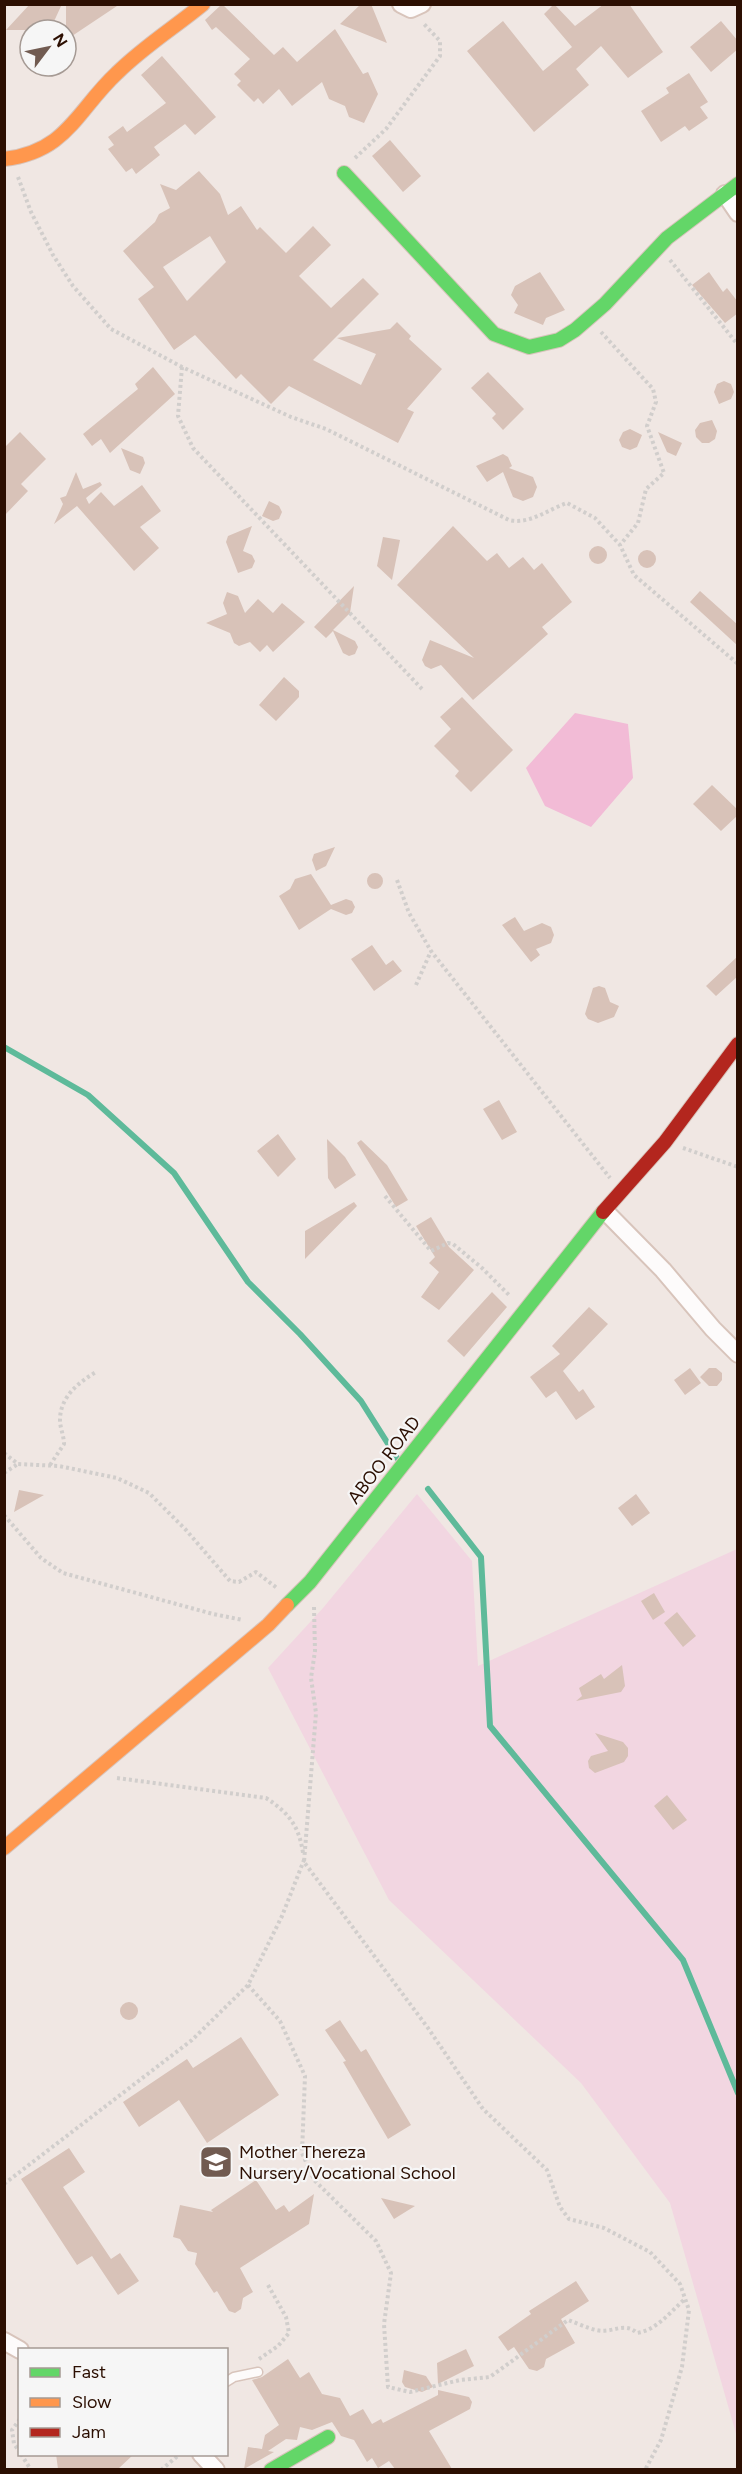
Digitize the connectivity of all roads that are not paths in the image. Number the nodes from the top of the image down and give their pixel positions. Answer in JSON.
{"nodes":[{"id":1,"x":200,"y":5,"type":"edge"},
{"id":2,"x":8,"y":159,"type":"edge"},
{"id":3,"x":344,"y":173,"type":"road end"},
{"id":4,"x":731,"y":189,"type":"edge"},
{"id":5,"x":738,"y":213,"type":"edge"},
{"id":6,"x":738,"y":1044,"type":"edge"},
{"id":7,"x":606,"y":1212,"type":"junction"},
{"id":8,"x":738,"y":1354,"type":"edge"},
{"id":9,"x":4,"y":1848,"type":"edge"},
{"id":10,"x":4,"y":2341,"type":"edge"},
{"id":11,"x":18,"y":2349,"type":"edge"},
{"id":12,"x":258,"y":2372,"type":"dead end"},
{"id":13,"x":230,"y":2380,"type":"edge"},
{"id":14,"x":328,"y":2437,"type":"dead end"},
{"id":15,"x":203,"y":2456,"type":"edge"},
{"id":16,"x":216,"y":2469,"type":"edge"},
{"id":17,"x":271,"y":2469,"type":"edge"}],
"edges":[{"from":1,"to":2,"type":"street"},
{"from":3,"to":4,"type":"street"},
{"from":4,"to":5,"type":"street"},
{"from":6,"to":7,"type":"street","name":"ABOO ROAD"},
{"from":7,"to":8,"type":"street"},
{"from":7,"to":9,"type":"street","name":"ABOO ROAD"},
{"from":10,"to":11,"type":"street"},
{"from":12,"to":13,"type":"lane"},
{"from":14,"to":17,"type":"street"},
{"from":15,"to":16,"type":"street"}]}
